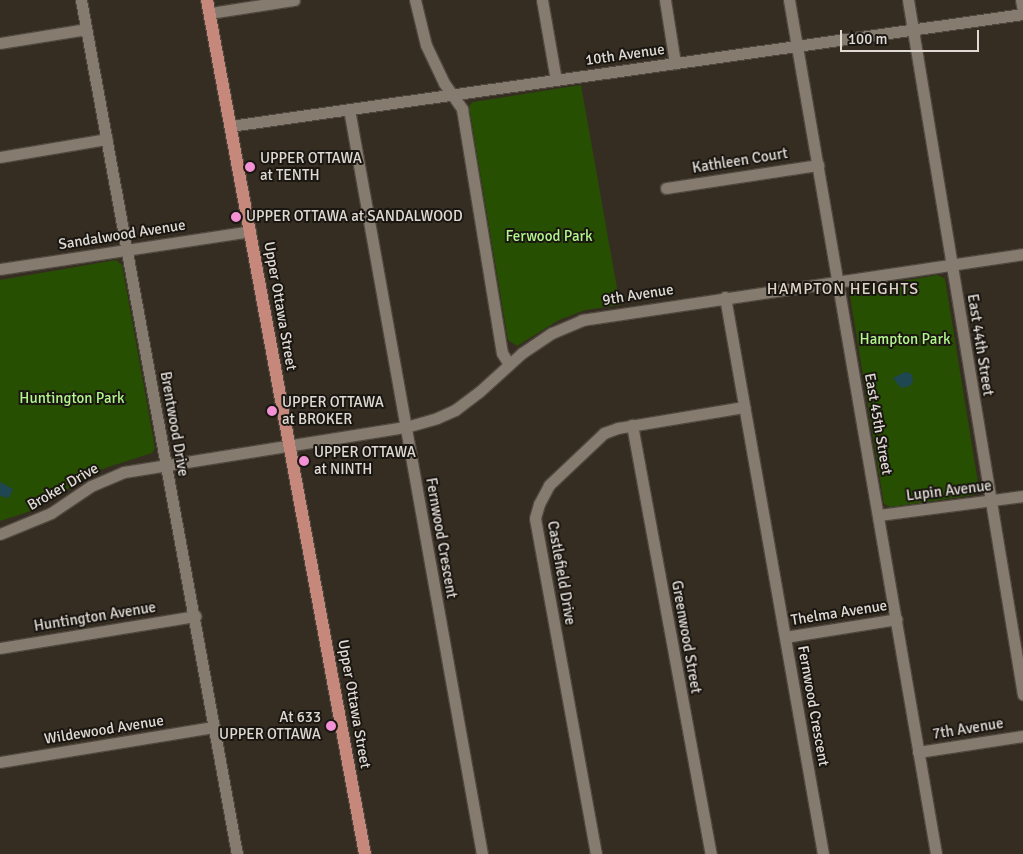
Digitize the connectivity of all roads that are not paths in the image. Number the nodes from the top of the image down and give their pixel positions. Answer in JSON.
{"nodes":[{"id":1,"x":80,"y":0,"type":"edge"},
{"id":2,"x":294,"y":0,"type":"edge"},
{"id":3,"x":415,"y":0,"type":"edge"},
{"id":4,"x":542,"y":0,"type":"edge"},
{"id":5,"x":665,"y":0,"type":"edge"},
{"id":6,"x":789,"y":0,"type":"edge"},
{"id":7,"x":908,"y":0,"type":"edge"},
{"id":8,"x":1021,"y":0,"type":"edge"},
{"id":9,"x":208,"y":6,"type":"edge"},
{"id":10,"x":1023,"y":10,"type":"edge"},
{"id":11,"x":1023,"y":14,"type":"edge"},
{"id":12,"x":86,"y":29,"type":"junction"},
{"id":13,"x":913,"y":30,"type":"junction"},
{"id":14,"x":0,"y":43,"type":"edge"},
{"id":15,"x":797,"y":46,"type":"junction"},
{"id":16,"x":676,"y":63,"type":"junction"},
{"id":17,"x":556,"y":80,"type":"junction"},
{"id":18,"x":453,"y":94,"type":"junction"},
{"id":19,"x":349,"y":109,"type":"junction"},
{"id":20,"x":230,"y":126,"type":"junction"},
{"id":21,"x":106,"y":139,"type":"junction"},
{"id":22,"x":0,"y":157,"type":"edge"},
{"id":23,"x":818,"y":165,"type":"junction"},
{"id":24,"x":666,"y":188,"type":"dead end"},
{"id":25,"x":250,"y":231,"type":"junction"},
{"id":26,"x":127,"y":249,"type":"junction"},
{"id":27,"x":1023,"y":254,"type":"edge"},
{"id":28,"x":952,"y":264,"type":"junction"},
{"id":29,"x":0,"y":270,"type":"edge"},
{"id":30,"x":838,"y":281,"type":"junction"},
{"id":31,"x":725,"y":297,"type":"junction"},
{"id":32,"x":510,"y":364,"type":"junction"},
{"id":33,"x":744,"y":407,"type":"junction"},
{"id":34,"x":632,"y":425,"type":"junction"},
{"id":35,"x":406,"y":427,"type":"junction"},
{"id":36,"x":289,"y":444,"type":"junction"},
{"id":37,"x":166,"y":465,"type":"junction"},
{"id":38,"x":1023,"y":496,"type":"edge"},
{"id":39,"x":991,"y":501,"type":"junction"},
{"id":40,"x":879,"y":514,"type":"junction"},
{"id":41,"x":0,"y":534,"type":"edge"},
{"id":42,"x":194,"y":616,"type":"junction"},
{"id":43,"x":896,"y":619,"type":"junction"},
{"id":44,"x":785,"y":637,"type":"junction"},
{"id":45,"x":0,"y":648,"type":"edge"},
{"id":46,"x":1023,"y":695,"type":"edge"},
{"id":47,"x":214,"y":727,"type":"junction"},
{"id":48,"x":1023,"y":736,"type":"edge"},
{"id":49,"x":918,"y":752,"type":"junction"},
{"id":50,"x":0,"y":762,"type":"edge"},
{"id":51,"x":237,"y":854,"type":"edge"},
{"id":52,"x":365,"y":854,"type":"edge"},
{"id":53,"x":482,"y":854,"type":"edge"},
{"id":54,"x":596,"y":854,"type":"edge"},
{"id":55,"x":711,"y":854,"type":"edge"},
{"id":56,"x":822,"y":854,"type":"edge"},
{"id":57,"x":936,"y":854,"type":"edge"}],
"edges":[{"from":1,"to":12,"type":"street","name":"Brentwood Drive"},
{"from":2,"to":9,"type":"street"},
{"from":3,"to":18,"type":"street"},
{"from":4,"to":17,"type":"street"},
{"from":5,"to":16,"type":"street"},
{"from":6,"to":15,"type":"street","name":"East 45th Street"},
{"from":7,"to":13,"type":"street","name":"East 44th Street"},
{"from":8,"to":10,"type":"street"},
{"from":9,"to":20,"type":"main road","name":"Upper Ottawa Street"},
{"from":11,"to":13,"type":"street","name":"10th Avenue"},
{"from":12,"to":14,"type":"street"},
{"from":12,"to":21,"type":"street","name":"Brentwood Drive"},
{"from":13,"to":15,"type":"street","name":"10th Avenue"},
{"from":13,"to":28,"type":"street","name":"East 44th Street"},
{"from":15,"to":16,"type":"street","name":"10th Avenue"},
{"from":15,"to":23,"type":"street","name":"East 45th Street"},
{"from":16,"to":17,"type":"street","name":"10th Avenue"},
{"from":17,"to":18,"type":"street","name":"10th Avenue"},
{"from":18,"to":19,"type":"street","name":"10th Avenue"},
{"from":18,"to":32,"type":"street"},
{"from":19,"to":20,"type":"street","name":"10th Avenue"},
{"from":19,"to":35,"type":"street","name":"Fernwood Crescent"},
{"from":20,"to":25,"type":"main road","name":"Upper Ottawa Street"},
{"from":21,"to":22,"type":"street"},
{"from":21,"to":26,"type":"street","name":"Brentwood Drive"},
{"from":23,"to":24,"type":"street","name":"Kathleen Court"},
{"from":23,"to":30,"type":"street","name":"East 45th Street"},
{"from":25,"to":26,"type":"street","name":"Sandalwood Avenue"},
{"from":25,"to":36,"type":"main road","name":"Upper Ottawa Street"},
{"from":26,"to":29,"type":"street","name":"Sandalwood Avenue"},
{"from":26,"to":37,"type":"street","name":"Brentwood Drive"},
{"from":27,"to":28,"type":"street","name":"9th Avenue"},
{"from":28,"to":30,"type":"street","name":"9th Avenue"},
{"from":28,"to":39,"type":"street","name":"East 44th Street"},
{"from":30,"to":31,"type":"street","name":"9th Avenue"},
{"from":30,"to":40,"type":"street","name":"East 45th Street"},
{"from":31,"to":32,"type":"street","name":"9th Avenue"},
{"from":31,"to":33,"type":"street","name":"Fernwood Crescent"},
{"from":32,"to":35,"type":"street","name":"9th Avenue"},
{"from":33,"to":34,"type":"street","name":"Castlefield Drive"},
{"from":33,"to":44,"type":"street","name":"Fernwood Crescent"},
{"from":34,"to":54,"type":"street","name":"Castlefield Drive"},
{"from":34,"to":55,"type":"street","name":"Greenwood Street"},
{"from":35,"to":36,"type":"street","name":"9th Avenue"},
{"from":35,"to":53,"type":"street","name":"Fernwood Crescent"},
{"from":36,"to":37,"type":"street","name":"Broker Drive"},
{"from":36,"to":52,"type":"main road","name":"Upper Ottawa Street"},
{"from":37,"to":41,"type":"street","name":"Broker Drive"},
{"from":37,"to":42,"type":"street","name":"Brentwood Drive"},
{"from":38,"to":39,"type":"street","name":"Lupin Avenue"},
{"from":39,"to":40,"type":"street","name":"Lupin Avenue"},
{"from":39,"to":46,"type":"street","name":"East 44th Street"},
{"from":40,"to":43,"type":"street","name":"East 45th Street"},
{"from":42,"to":45,"type":"street","name":"Huntington Avenue"},
{"from":42,"to":47,"type":"street","name":"Brentwood Drive"},
{"from":43,"to":44,"type":"street","name":"Thelma Avenue"},
{"from":43,"to":49,"type":"street","name":"East 45th Street"},
{"from":44,"to":56,"type":"street","name":"Fernwood Crescent"},
{"from":47,"to":50,"type":"street","name":"Wildewood Avenue"},
{"from":47,"to":51,"type":"street","name":"Brentwood Drive"},
{"from":48,"to":49,"type":"street","name":"7th Avenue"},
{"from":49,"to":57,"type":"street","name":"East 45th Street"}]}
